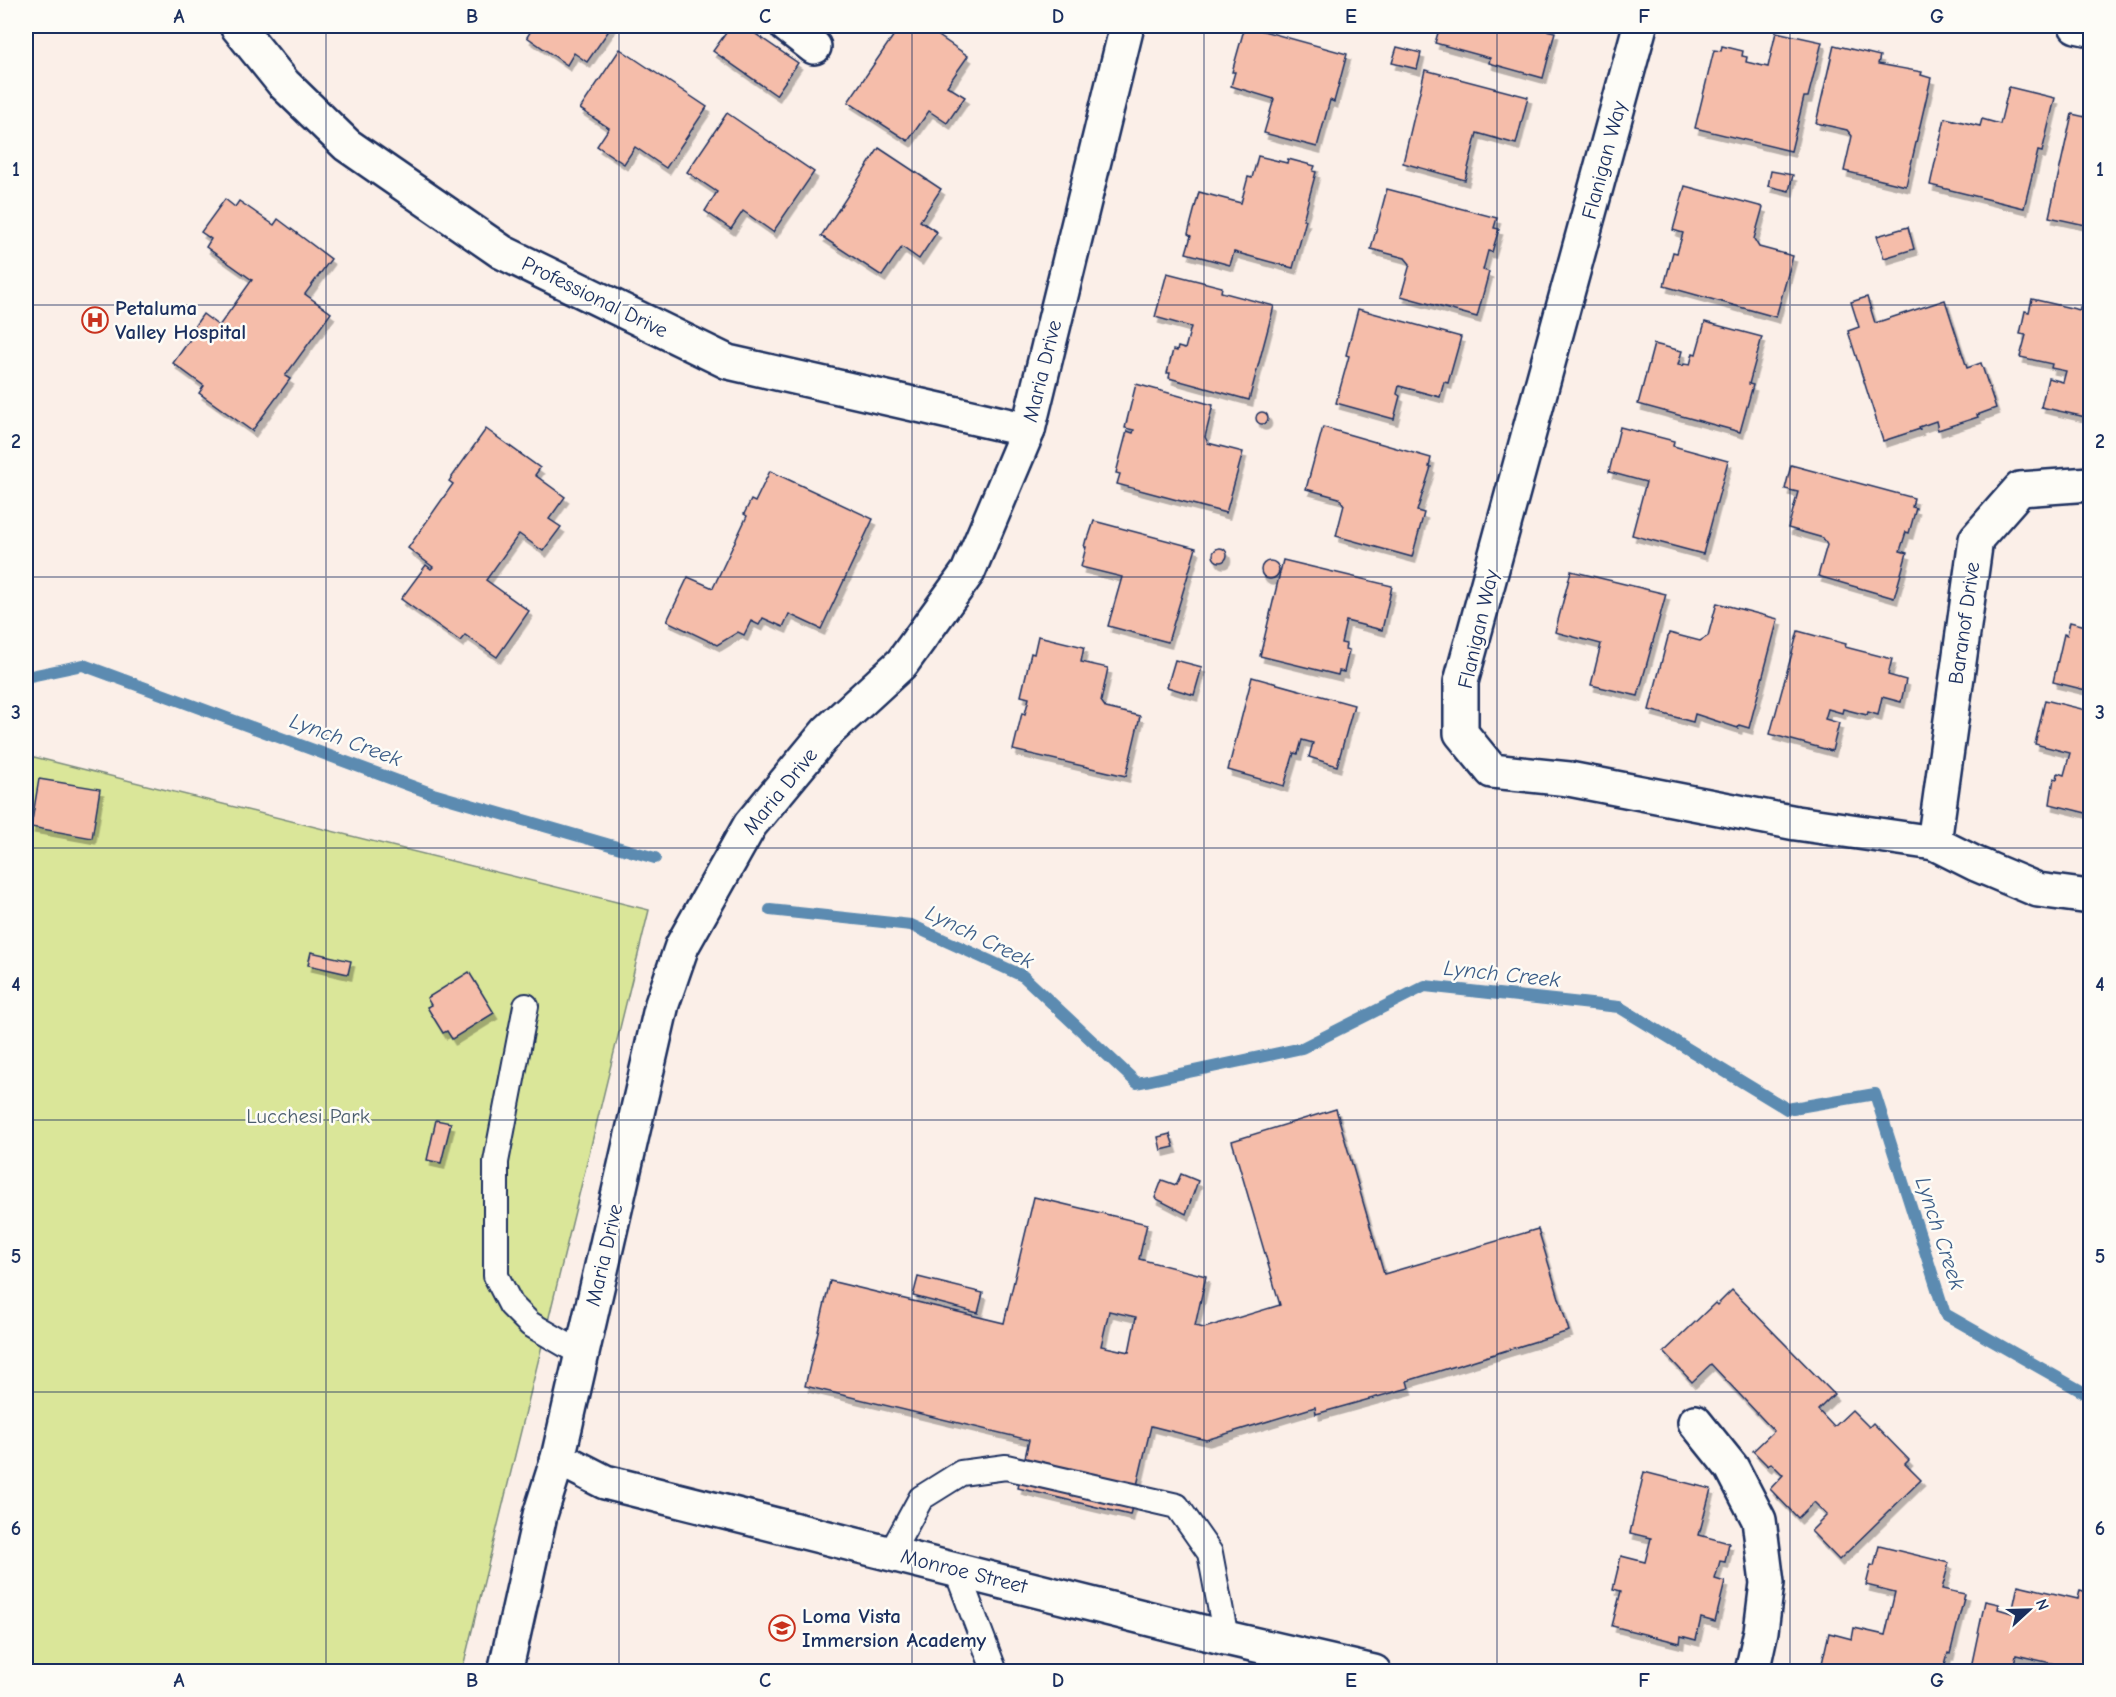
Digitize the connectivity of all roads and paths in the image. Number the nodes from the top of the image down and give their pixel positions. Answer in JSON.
{"nodes":[{"id":1,"x":237,"y":26,"type":"edge"},
{"id":2,"x":787,"y":26,"type":"edge"},
{"id":3,"x":1127,"y":26,"type":"edge"},
{"id":4,"x":1640,"y":26,"type":"edge"},
{"id":5,"x":2076,"y":26,"type":"edge"},
{"id":6,"x":2091,"y":29,"type":"edge"},
{"id":7,"x":814,"y":47,"type":"dead end"},
{"id":8,"x":1028,"y":430,"type":"junction"},
{"id":9,"x":2091,"y":484,"type":"edge"},
{"id":10,"x":1934,"y":843,"type":"junction"},
{"id":11,"x":2091,"y":897,"type":"edge"},
{"id":12,"x":526,"y":1006,"type":"dead end"},
{"id":13,"x":582,"y":1354,"type":"junction"},
{"id":14,"x":1695,"y":1422,"type":"dead end"},
{"id":15,"x":558,"y":1458,"type":"junction"},
{"id":16,"x":891,"y":1553,"type":"junction"},
{"id":17,"x":956,"y":1569,"type":"junction"},
{"id":18,"x":1226,"y":1638,"type":"junction"},
{"id":19,"x":505,"y":1671,"type":"edge"},
{"id":20,"x":995,"y":1671,"type":"edge"},
{"id":21,"x":1374,"y":1671,"type":"edge"},
{"id":22,"x":1752,"y":1671,"type":"edge"}],
"edges":[{"from":1,"to":8,"type":"street","name":"Professional Drive"},
{"from":2,"to":7,"type":"street"},
{"from":3,"to":8,"type":"street","name":"Maria Drive"},
{"from":4,"to":10,"type":"street","name":"Flanigan Way"},
{"from":5,"to":6,"type":"street"},
{"from":8,"to":13,"type":"street","name":"Maria Drive"},
{"from":9,"to":10,"type":"street","name":"Baranof Drive"},
{"from":10,"to":11,"type":"street","name":"Flanigan Way"},
{"from":12,"to":13,"type":"lane"},
{"from":13,"to":15,"type":"street","name":"Maria Drive"},
{"from":14,"to":22,"type":"street"},
{"from":15,"to":16,"type":"street","name":"Monroe Street"},
{"from":15,"to":19,"type":"street","name":"Maria Drive"},
{"from":16,"to":17,"type":"street","name":"Monroe Street"},
{"from":16,"to":18,"type":"lane"},
{"from":17,"to":18,"type":"street","name":"Monroe Street"},
{"from":17,"to":20,"type":"lane"},
{"from":18,"to":21,"type":"street","name":"Monroe Street"}]}
